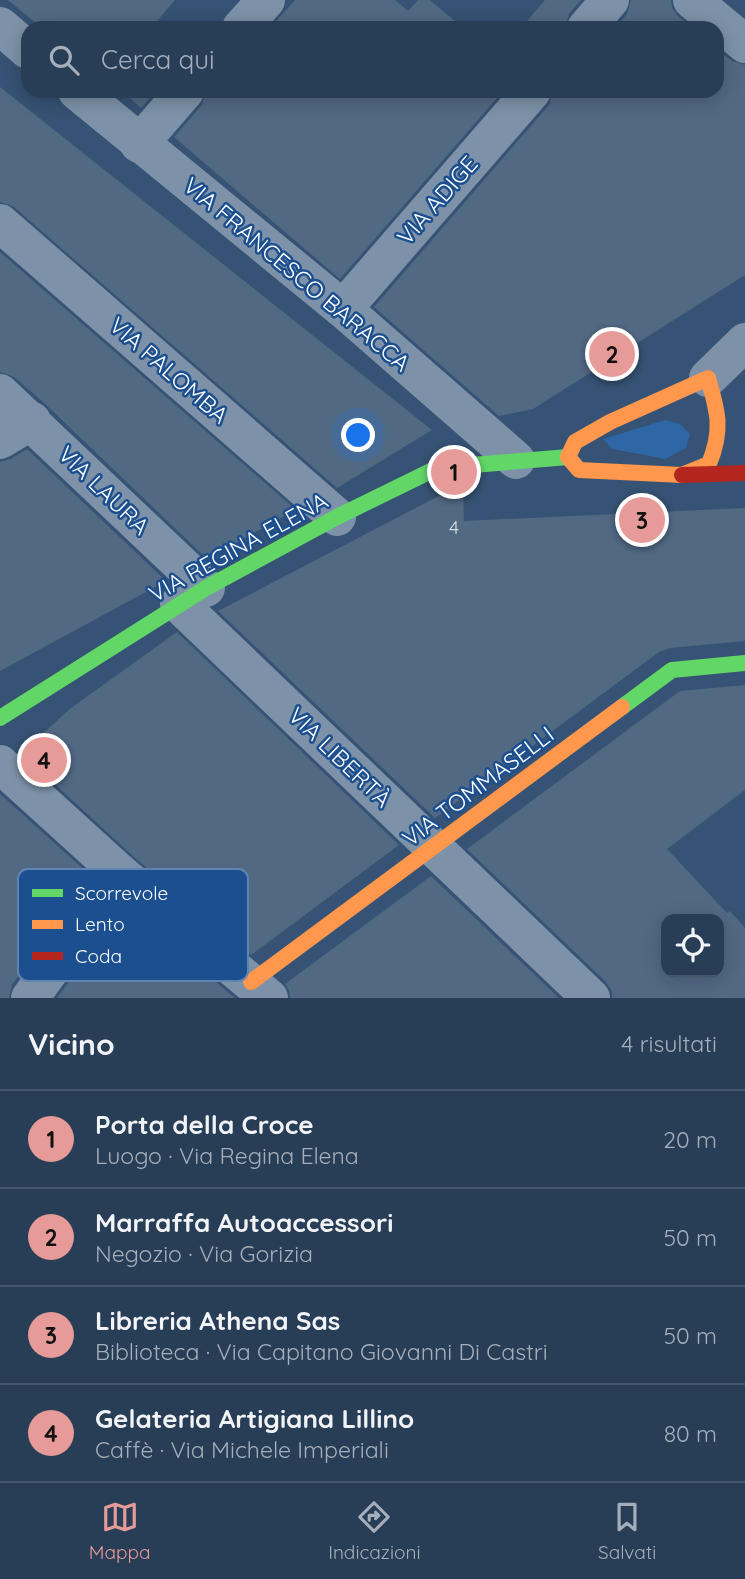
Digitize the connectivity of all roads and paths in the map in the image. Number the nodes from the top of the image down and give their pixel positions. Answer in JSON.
{"nodes":[{"id":1,"x":266,"y":0,"type":"edge"},
{"id":2,"x":610,"y":0,"type":"edge"},
{"id":3,"x":692,"y":0,"type":"edge"},
{"id":4,"x":247,"y":21,"type":"edge"},
{"id":5,"x":592,"y":21,"type":"edge"},
{"id":6,"x":717,"y":21,"type":"edge"},
{"id":7,"x":724,"y":27,"type":"edge"},
{"id":8,"x":745,"y":44,"type":"edge"},
{"id":9,"x":85,"y":98,"type":"edge"},
{"id":10,"x":179,"y":98,"type":"edge"},
{"id":11,"x":525,"y":98,"type":"edge"},
{"id":12,"x":139,"y":144,"type":"junction"},
{"id":13,"x":0,"y":223,"type":"edge"},
{"id":14,"x":343,"y":309,"type":"junction"},
{"id":15,"x":745,"y":342,"type":"edge"},
{"id":16,"x":718,"y":388,"type":"junction"},
{"id":17,"x":0,"y":393,"type":"edge"},
{"id":18,"x":16,"y":431,"type":"edge"},
{"id":19,"x":568,"y":457,"type":"junction"},
{"id":20,"x":516,"y":460,"type":"junction"},
{"id":21,"x":745,"y":473,"type":"edge"},
{"id":22,"x":682,"y":475,"type":"junction"},
{"id":23,"x":337,"y":517,"type":"junction"},
{"id":24,"x":193,"y":596,"type":"junction"},
{"id":25,"x":745,"y":663,"type":"edge"},
{"id":26,"x":0,"y":718,"type":"edge"},
{"id":27,"x":0,"y":764,"type":"edge"},
{"id":28,"x":434,"y":846,"type":"junction"},
{"id":29,"x":116,"y":869,"type":"edge"},
{"id":30,"x":42,"y":981,"type":"edge"},
{"id":31,"x":260,"y":990,"type":"edge"},
{"id":32,"x":30,"y":998,"type":"edge"},
{"id":33,"x":591,"y":998,"type":"edge"}],
"edges":[{"from":1,"to":4,"type":"street"},
{"from":2,"to":5,"type":"street"},
{"from":3,"to":6,"type":"street"},
{"from":7,"to":8,"type":"street"},
{"from":9,"to":12,"type":"street","name":"VIA FRANCESCO BARACCA"},
{"from":10,"to":12,"type":"street"},
{"from":11,"to":14,"type":"street","name":"VIA ADIGE"},
{"from":12,"to":14,"type":"street","name":"VIA FRANCESCO BARACCA"},
{"from":13,"to":23,"type":"street","name":"VIA PALOMBA"},
{"from":14,"to":20,"type":"street","name":"VIA FRANCESCO BARACCA"},
{"from":15,"to":16,"type":"street"},
{"from":16,"to":19,"type":"street"},
{"from":16,"to":22,"type":"street"},
{"from":17,"to":18,"type":"street","name":"VIA LAURA"},
{"from":18,"to":24,"type":"street","name":"VIA LAURA"},
{"from":19,"to":20,"type":"street","name":"VIA REGINA ELENA"},
{"from":19,"to":22,"type":"street"},
{"from":20,"to":23,"type":"street","name":"VIA REGINA ELENA"},
{"from":21,"to":22,"type":"street"},
{"from":23,"to":24,"type":"street","name":"VIA REGINA ELENA"},
{"from":24,"to":26,"type":"street","name":"VIA REGINA ELENA"},
{"from":24,"to":28,"type":"street","name":"VIA LIBERTÀ"},
{"from":25,"to":28,"type":"street","name":"VIA TOMMASELLI"},
{"from":27,"to":29,"type":"street"},
{"from":28,"to":31,"type":"street","name":"VIA TOMMASELLI"},
{"from":28,"to":33,"type":"street","name":"VIA LIBERTÀ"},
{"from":30,"to":32,"type":"street"}]}
